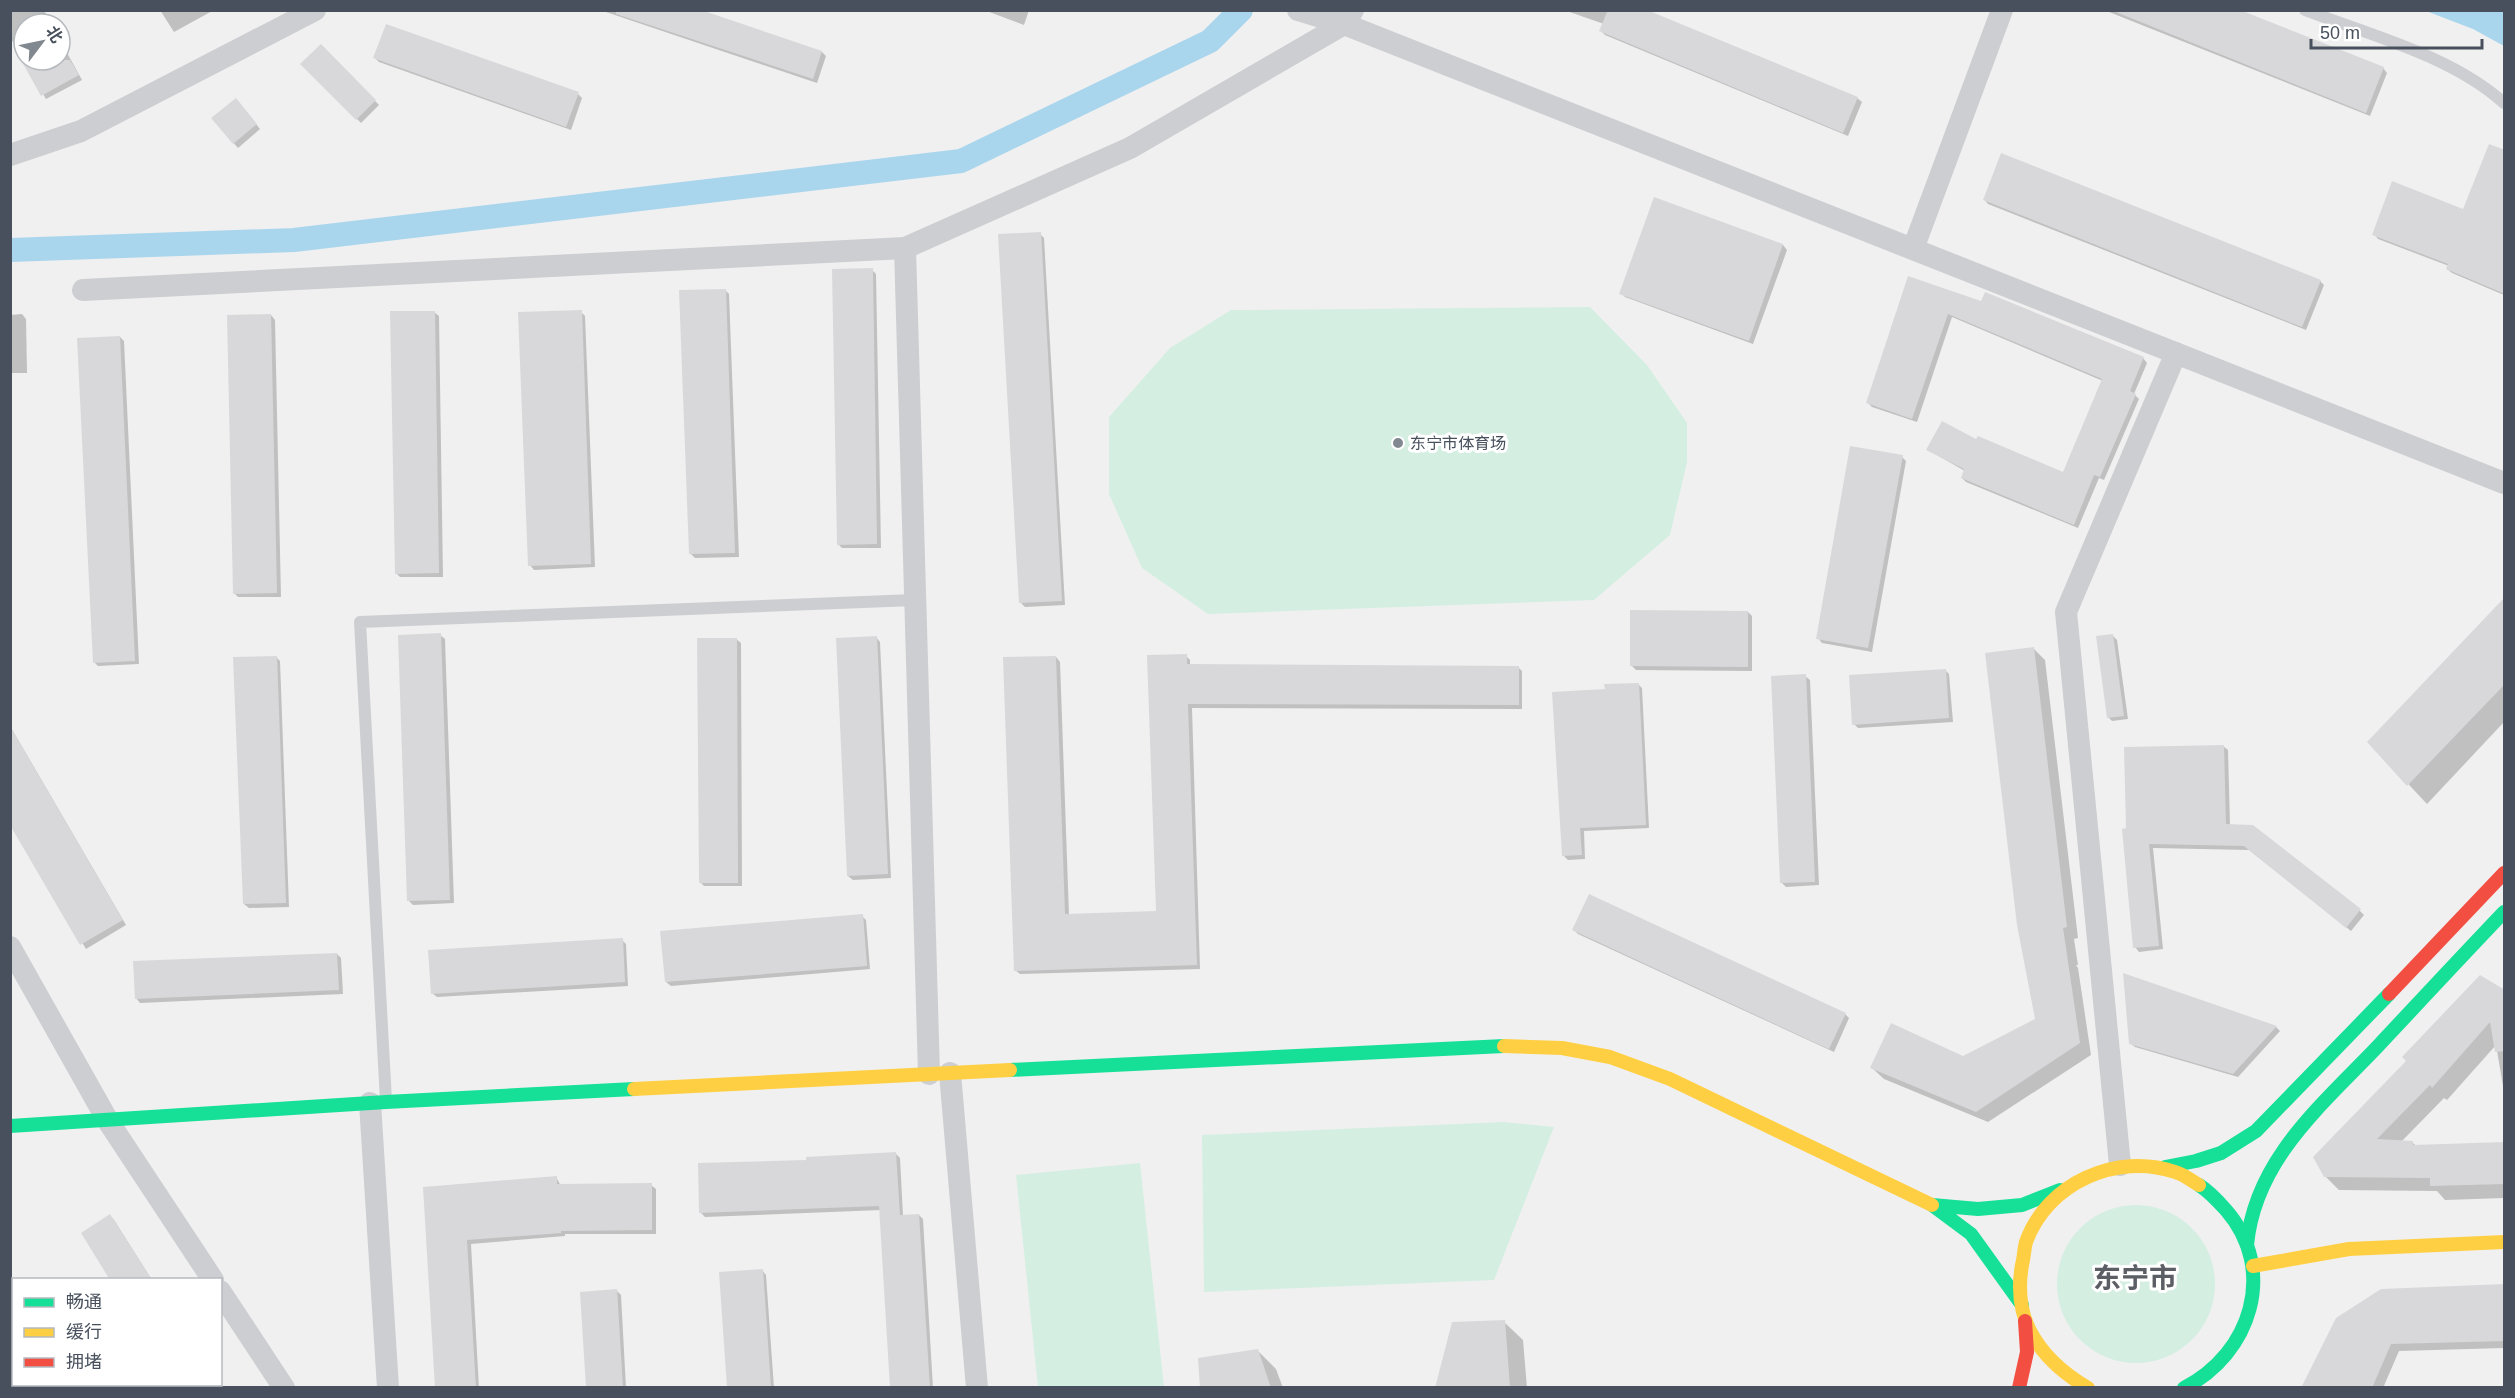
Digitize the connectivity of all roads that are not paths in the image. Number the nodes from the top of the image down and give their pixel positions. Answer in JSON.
{"nodes":[{"id":1,"x":315,"y":10,"type":"edge"},
{"id":2,"x":2002,"y":10,"type":"edge"},
{"id":3,"x":2305,"y":10,"type":"edge"},
{"id":4,"x":1303,"y":12,"type":"edge"},
{"id":5,"x":1349,"y":17,"type":"edge"},
{"id":6,"x":2505,"y":102,"type":"edge"},
{"id":7,"x":10,"y":155,"type":"edge"},
{"id":8,"x":905,"y":248,"type":"junction"},
{"id":9,"x":1913,"y":249,"type":"junction"},
{"id":10,"x":83,"y":290,"type":"dead end"},
{"id":11,"x":2176,"y":353,"type":"junction"},
{"id":12,"x":2505,"y":483,"type":"edge"},
{"id":13,"x":914,"y":600,"type":"junction"},
{"id":14,"x":2505,"y":873,"type":"edge"},
{"id":15,"x":2505,"y":912,"type":"edge"},
{"id":16,"x":10,"y":947,"type":"edge"},
{"id":17,"x":939,"y":1073,"type":"junction"},
{"id":18,"x":378,"y":1103,"type":"junction"},
{"id":19,"x":108,"y":1121,"type":"junction"},
{"id":20,"x":10,"y":1126,"type":"edge"},
{"id":21,"x":2120,"y":1166,"type":"junction"},
{"id":22,"x":2165,"y":1167,"type":"junction"},
{"id":23,"x":2062,"y":1190,"type":"junction"},
{"id":24,"x":1932,"y":1205,"type":"junction"},
{"id":25,"x":2505,"y":1242,"type":"edge"},
{"id":26,"x":2247,"y":1245,"type":"junction"},
{"id":27,"x":2253,"y":1266,"type":"junction"},
{"id":28,"x":212,"y":1278,"type":"edge"},
{"id":29,"x":222,"y":1295,"type":"edge"},
{"id":30,"x":2023,"y":1306,"type":"junction"},
{"id":31,"x":2025,"y":1321,"type":"junction"},
{"id":32,"x":2223,"y":1360,"type":"junction"},
{"id":33,"x":284,"y":1388,"type":"edge"},
{"id":34,"x":388,"y":1388,"type":"edge"},
{"id":35,"x":977,"y":1388,"type":"edge"},
{"id":36,"x":2019,"y":1388,"type":"edge"},
{"id":37,"x":2088,"y":1388,"type":"edge"},
{"id":38,"x":2184,"y":1388,"type":"edge"},
{"id":39,"x":2208,"y":1388,"type":"edge"}],
"edges":[{"from":1,"to":7,"type":"street"},
{"from":2,"to":9,"type":"street"},
{"from":3,"to":6,"type":"lane"},
{"from":4,"to":5,"type":"street"},
{"from":5,"to":8,"type":"street"},
{"from":5,"to":9,"type":"street"},
{"from":8,"to":10,"type":"street"},
{"from":8,"to":13,"type":"street"},
{"from":9,"to":11,"type":"street"},
{"from":11,"to":12,"type":"street"},
{"from":11,"to":21,"type":"street"},
{"from":13,"to":17,"type":"street"},
{"from":13,"to":18,"type":"lane"},
{"from":14,"to":22,"type":"main road"},
{"from":15,"to":26,"type":"main road"},
{"from":16,"to":19,"type":"street"},
{"from":17,"to":18,"type":"main road"},
{"from":17,"to":24,"type":"main road"},
{"from":17,"to":35,"type":"street"},
{"from":18,"to":19,"type":"main road"},
{"from":18,"to":34,"type":"street"},
{"from":19,"to":20,"type":"main road"},
{"from":19,"to":28,"type":"street"},
{"from":21,"to":22,"type":"main road"},
{"from":21,"to":23,"type":"main road"},
{"from":22,"to":26,"type":"main road"},
{"from":23,"to":24,"type":"main road"},
{"from":23,"to":30,"type":"main road"},
{"from":24,"to":30,"type":"main road"},
{"from":25,"to":27,"type":"main road"},
{"from":26,"to":27,"type":"main road"},
{"from":27,"to":32,"type":"main road"},
{"from":29,"to":33,"type":"street"},
{"from":30,"to":31,"type":"main road"},
{"from":31,"to":36,"type":"main road"},
{"from":31,"to":37,"type":"main road"},
{"from":32,"to":38,"type":"main road"},
{"from":32,"to":39,"type":"main road"}]}
